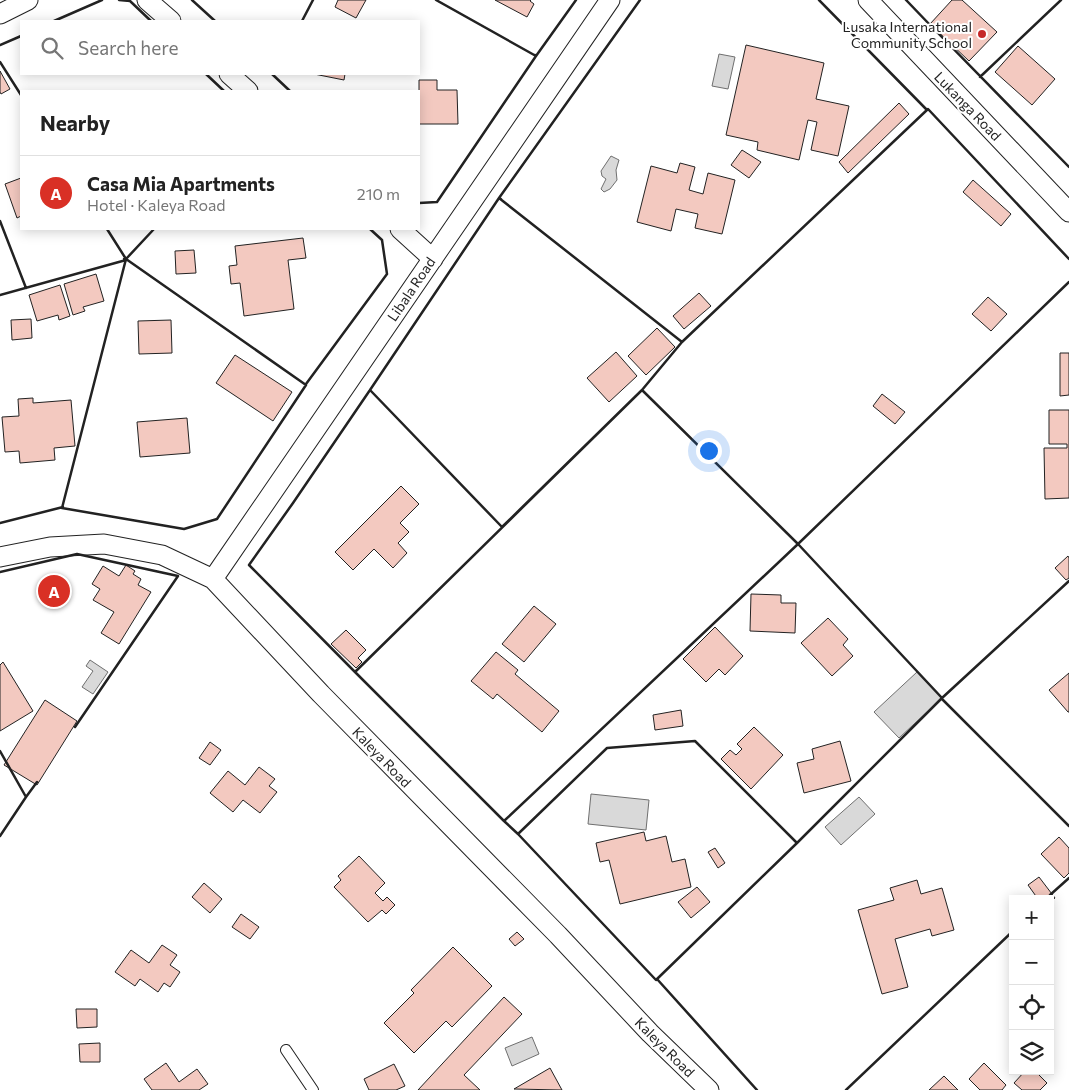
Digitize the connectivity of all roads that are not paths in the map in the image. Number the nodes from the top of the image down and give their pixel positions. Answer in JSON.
{"nodes":[{"id":1,"x":28,"y":0,"type":"edge"},
{"id":2,"x":147,"y":0,"type":"edge"},
{"id":3,"x":610,"y":0,"type":"edge"},
{"id":4,"x":868,"y":0,"type":"edge"},
{"id":5,"x":0,"y":14,"type":"edge"},
{"id":6,"x":170,"y":20,"type":"edge"},
{"id":7,"x":230,"y":75,"type":"edge"},
{"id":8,"x":247,"y":90,"type":"edge"},
{"id":9,"x":1069,"y":212,"type":"edge"},
{"id":10,"x":401,"y":230,"type":"edge"},
{"id":11,"x":433,"y":259,"type":"junction"},
{"id":12,"x":0,"y":557,"type":"edge"},
{"id":13,"x":213,"y":579,"type":"junction"},
{"id":14,"x":286,"y":1050,"type":"dead end"},
{"id":15,"x":313,"y":1090,"type":"edge"},
{"id":16,"x":709,"y":1090,"type":"edge"}],
"edges":[{"from":1,"to":5,"type":"street"},
{"from":2,"to":6,"type":"street"},
{"from":3,"to":11,"type":"street","name":"Libala Road"},
{"from":4,"to":9,"type":"street","name":"Lukanga Road"},
{"from":7,"to":8,"type":"street"},
{"from":10,"to":11,"type":"street"},
{"from":11,"to":13,"type":"street","name":"Libala Road"},
{"from":12,"to":13,"type":"street","name":"Kaleya Road"},
{"from":13,"to":16,"type":"street","name":"Kaleya Road"},
{"from":14,"to":15,"type":"lane"}]}
